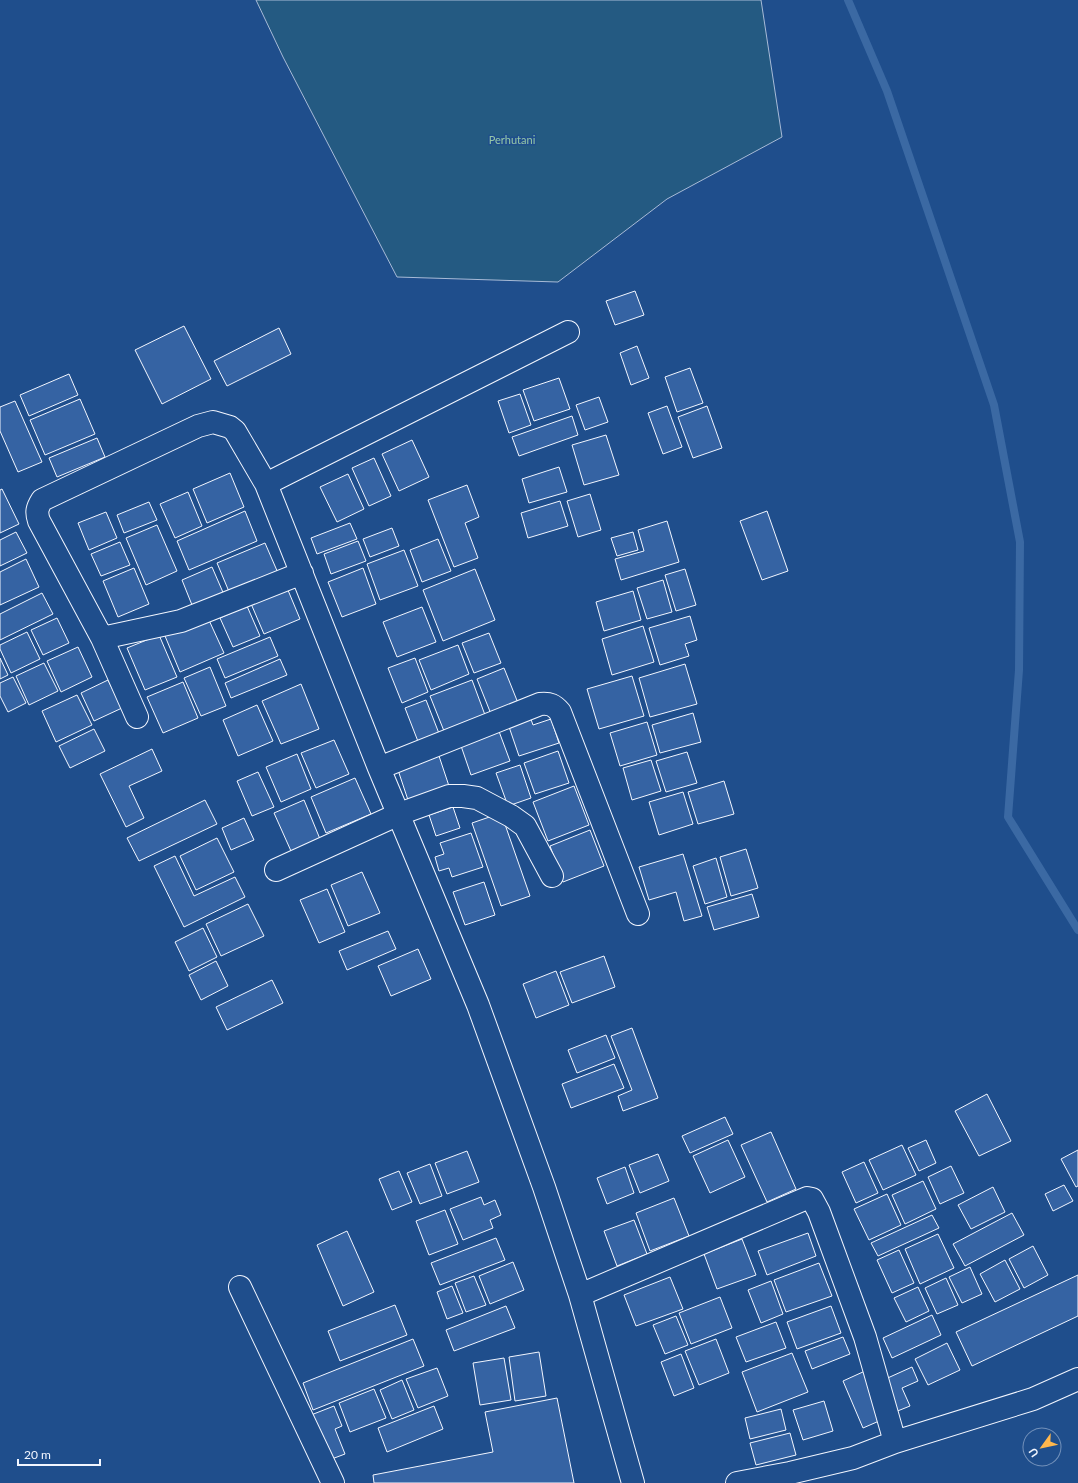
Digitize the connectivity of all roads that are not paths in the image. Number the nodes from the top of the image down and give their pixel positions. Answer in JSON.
{"nodes":[{"id":1,"x":568,"y":332,"type":"dead end"},
{"id":2,"x":266,"y":484,"type":"junction"},
{"id":3,"x":302,"y":573,"type":"junction"},
{"id":4,"x":102,"y":638,"type":"junction"},
{"id":5,"x":137,"y":717,"type":"dead end"},
{"id":6,"x":379,"y":768,"type":"junction"},
{"id":7,"x":399,"y":814,"type":"junction"},
{"id":8,"x":276,"y":870,"type":"dead end"},
{"id":9,"x":552,"y":876,"type":"dead end"},
{"id":10,"x":638,"y":914,"type":"dead end"},
{"id":11,"x":240,"y":1287,"type":"dead end"},
{"id":12,"x":580,"y":1295,"type":"junction"},
{"id":13,"x":1078,"y":1379,"type":"edge"},
{"id":14,"x":895,"y":1442,"type":"junction"},
{"id":15,"x":333,"y":1483,"type":"edge"},
{"id":16,"x":633,"y":1483,"type":"edge"},
{"id":17,"x":736,"y":1483,"type":"edge"}],
"edges":[{"from":1,"to":2,"type":"street"},
{"from":2,"to":3,"type":"street"},
{"from":2,"to":4,"type":"street"},
{"from":3,"to":4,"type":"street"},
{"from":3,"to":6,"type":"street"},
{"from":4,"to":5,"type":"street"},
{"from":6,"to":7,"type":"street"},
{"from":6,"to":10,"type":"street"},
{"from":7,"to":8,"type":"street"},
{"from":7,"to":9,"type":"street"},
{"from":7,"to":12,"type":"street"},
{"from":11,"to":15,"type":"street"},
{"from":12,"to":14,"type":"street"},
{"from":12,"to":16,"type":"street"},
{"from":13,"to":14,"type":"street"},
{"from":14,"to":17,"type":"street"}]}
